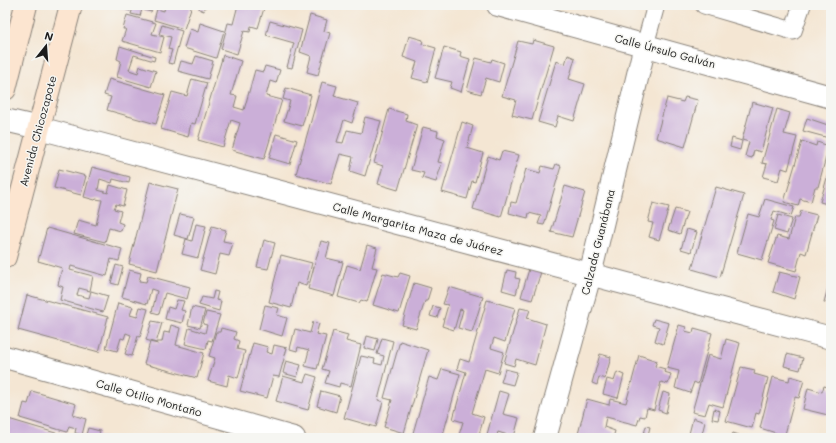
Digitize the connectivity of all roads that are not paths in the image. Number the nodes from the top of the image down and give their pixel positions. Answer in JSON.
{"nodes":[{"id":1,"x":26,"y":5,"type":"edge"},
{"id":2,"x":71,"y":5,"type":"edge"},
{"id":3,"x":498,"y":5,"type":"edge"},
{"id":4,"x":656,"y":5,"type":"edge"},
{"id":5,"x":704,"y":5,"type":"edge"},
{"id":6,"x":802,"y":5,"type":"edge"},
{"id":7,"x":525,"y":9,"type":"edge"},
{"id":8,"x":645,"y":45,"type":"junction"},
{"id":9,"x":5,"y":89,"type":"edge"},
{"id":10,"x":831,"y":97,"type":"edge"},
{"id":11,"x":5,"y":120,"type":"edge"},
{"id":12,"x":40,"y":128,"type":"junction"},
{"id":13,"x":5,"y":257,"type":"edge"},
{"id":14,"x":590,"y":275,"type":"junction"},
{"id":15,"x":831,"y":338,"type":"edge"},
{"id":16,"x":5,"y":357,"type":"edge"},
{"id":17,"x":294,"y":438,"type":"edge"},
{"id":18,"x":545,"y":438,"type":"edge"}],
"edges":[{"from":1,"to":9,"type":"main road"},
{"from":2,"to":12,"type":"main road","name":"Avenida Chicozapote"},
{"from":3,"to":7,"type":"street","name":"Calle Úrsulo Galván"},
{"from":4,"to":8,"type":"lane"},
{"from":5,"to":6,"type":"lane"},
{"from":7,"to":8,"type":"street","name":"Calle Úrsulo Galván"},
{"from":8,"to":10,"type":"street","name":"Calle Úrsulo Galván"},
{"from":8,"to":14,"type":"street","name":"Calzada Guanábana"},
{"from":11,"to":12,"type":"street","name":"Calle Margarita Maza de Juárez"},
{"from":12,"to":13,"type":"main road","name":"Avenida Chicozapote"},
{"from":12,"to":14,"type":"street","name":"Calle Margarita Maza de Juárez"},
{"from":14,"to":15,"type":"street","name":"Calle Margarita Maza de Juárez"},
{"from":14,"to":18,"type":"street","name":"Calzada Guanábana"},
{"from":16,"to":17,"type":"street","name":"Calle Otilio Montaño"}]}
